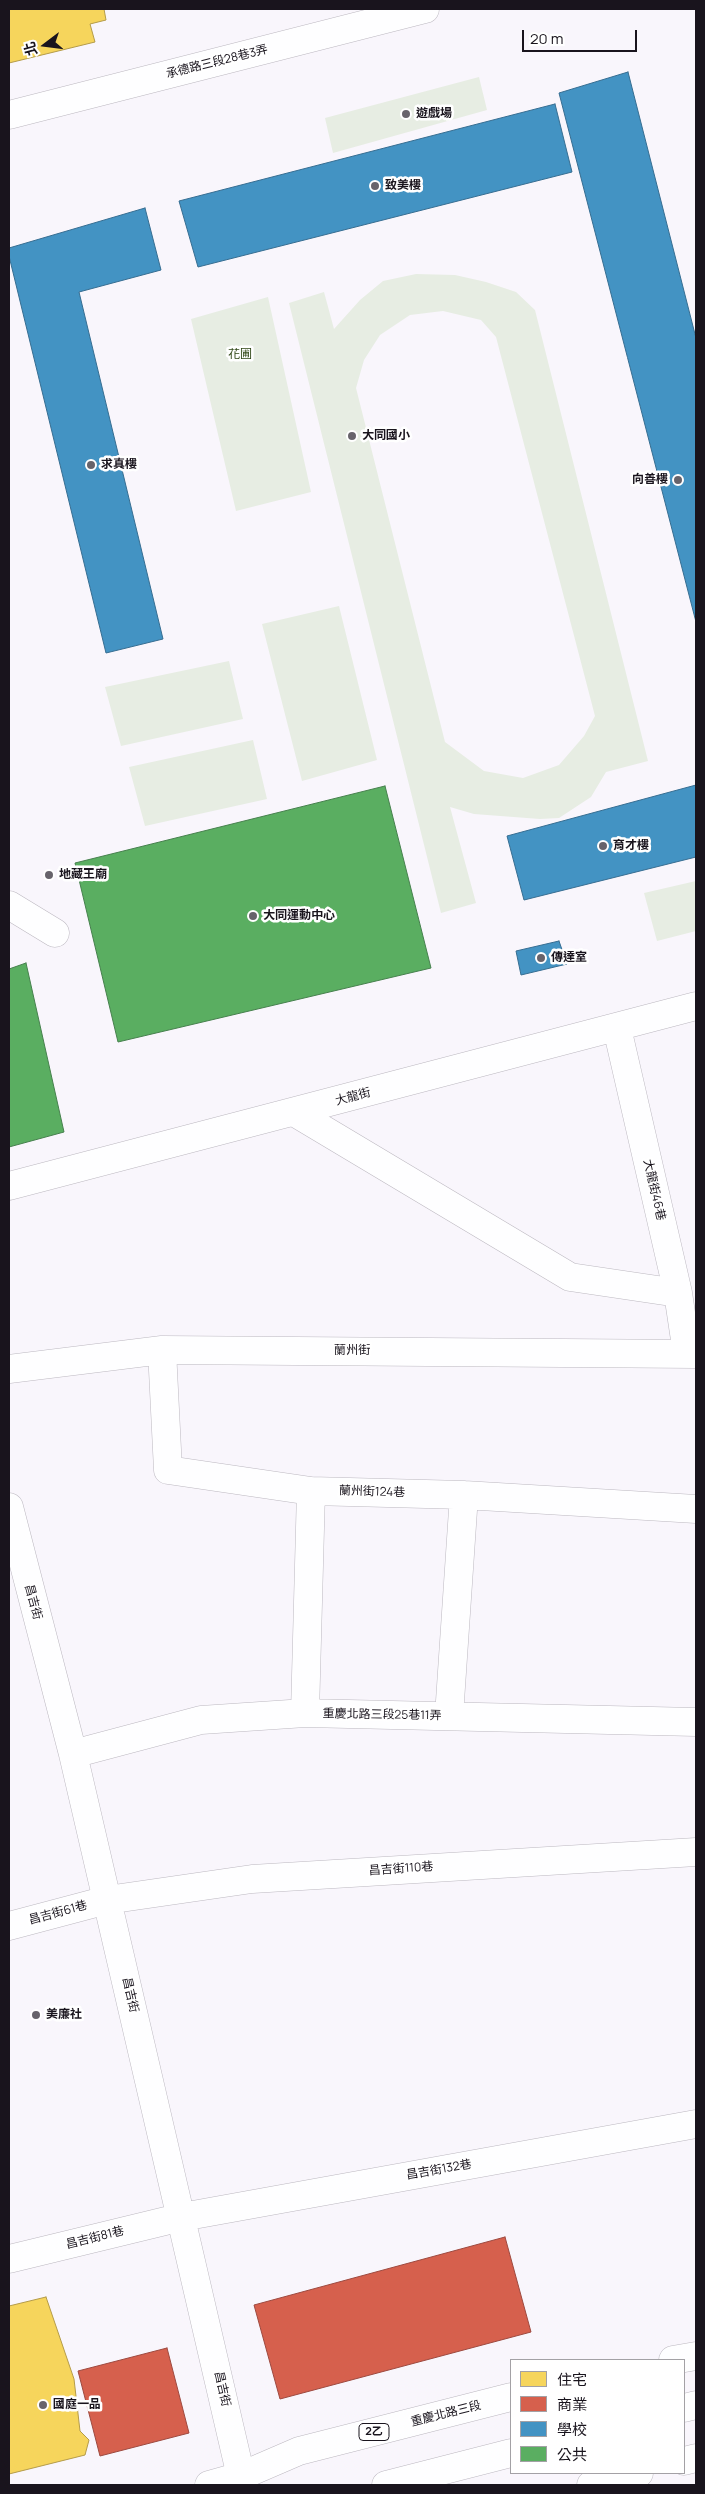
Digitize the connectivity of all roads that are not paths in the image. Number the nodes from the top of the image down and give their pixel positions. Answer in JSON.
{"nodes":[{"id":1,"x":425,"y":9,"type":"edge"},
{"id":2,"x":9,"y":115,"type":"edge"},
{"id":3,"x":9,"y":905,"type":"edge"},
{"id":4,"x":55,"y":933,"type":"dead end"},
{"id":5,"x":696,"y":1006,"type":"edge"},
{"id":6,"x":617,"y":1028,"type":"junction"},
{"id":7,"x":294,"y":1112,"type":"junction"},
{"id":8,"x":9,"y":1186,"type":"edge"},
{"id":9,"x":678,"y":1293,"type":"junction"},
{"id":10,"x":162,"y":1350,"type":"junction"},
{"id":11,"x":692,"y":1354,"type":"edge"},
{"id":12,"x":9,"y":1369,"type":"edge"},
{"id":13,"x":311,"y":1491,"type":"junction"},
{"id":14,"x":464,"y":1495,"type":"junction"},
{"id":15,"x":9,"y":1506,"type":"edge"},
{"id":16,"x":696,"y":1509,"type":"edge"},
{"id":17,"x":305,"y":1713,"type":"junction"},
{"id":18,"x":449,"y":1716,"type":"junction"},
{"id":19,"x":696,"y":1722,"type":"edge"},
{"id":20,"x":73,"y":1754,"type":"junction"},
{"id":21,"x":696,"y":1852,"type":"edge"},
{"id":22,"x":108,"y":1900,"type":"junction"},
{"id":23,"x":9,"y":1926,"type":"edge"},
{"id":24,"x":696,"y":2124,"type":"edge"},
{"id":25,"x":182,"y":2216,"type":"junction"},
{"id":26,"x":9,"y":2259,"type":"edge"},
{"id":27,"x":696,"y":2356,"type":"edge"},
{"id":28,"x":679,"y":2359,"type":"edge"},
{"id":29,"x":510,"y":2397,"type":"edge"},
{"id":30,"x":510,"y":2453,"type":"edge"},
{"id":31,"x":635,"y":2474,"type":"edge"},
{"id":32,"x":249,"y":2482,"type":"edge"},
{"id":33,"x":210,"y":2485,"type":"edge"},
{"id":34,"x":386,"y":2485,"type":"edge"},
{"id":35,"x":591,"y":2485,"type":"edge"}],
"edges":[{"from":1,"to":2,"type":"street","name":"承德路三段28巷3弄"},
{"from":3,"to":4,"type":"street"},
{"from":5,"to":6,"type":"street","name":"大龍街"},
{"from":6,"to":7,"type":"street","name":"大龍街"},
{"from":6,"to":9,"type":"street","name":"大龍街46巷"},
{"from":7,"to":8,"type":"street","name":"大龍街"},
{"from":7,"to":9,"type":"street"},
{"from":9,"to":11,"type":"street","name":"大龍街46巷"},
{"from":10,"to":11,"type":"street","name":"蘭州街"},
{"from":10,"to":12,"type":"street","name":"蘭州街"},
{"from":10,"to":13,"type":"street","name":"蘭州街124巷"},
{"from":13,"to":14,"type":"street","name":"蘭州街124巷"},
{"from":13,"to":17,"type":"street"},
{"from":14,"to":16,"type":"street","name":"蘭州街124巷"},
{"from":14,"to":18,"type":"street"},
{"from":15,"to":20,"type":"street","name":"昌吉街"},
{"from":17,"to":18,"type":"street","name":"重慶北路三段25巷11弄"},
{"from":17,"to":20,"type":"street","name":"重慶北路三段25巷11弄"},
{"from":18,"to":19,"type":"street","name":"重慶北路三段25巷11弄"},
{"from":20,"to":22,"type":"street","name":"昌吉街"},
{"from":21,"to":22,"type":"street","name":"昌吉街110巷"},
{"from":22,"to":23,"type":"street","name":"昌吉街61巷"},
{"from":22,"to":25,"type":"street","name":"昌吉街"},
{"from":24,"to":25,"type":"street","name":"昌吉街132巷"},
{"from":25,"to":26,"type":"street","name":"昌吉街81巷"},
{"from":25,"to":32,"type":"street","name":"昌吉街"},
{"from":27,"to":28,"type":"street"},
{"from":29,"to":32,"type":"street","name":"重慶北路三段","number":"2乙"},
{"from":30,"to":34,"type":"street"},
{"from":31,"to":35,"type":"street"},
{"from":32,"to":33,"type":"street","name":"重慶北路三段","number":"2乙"}]}
